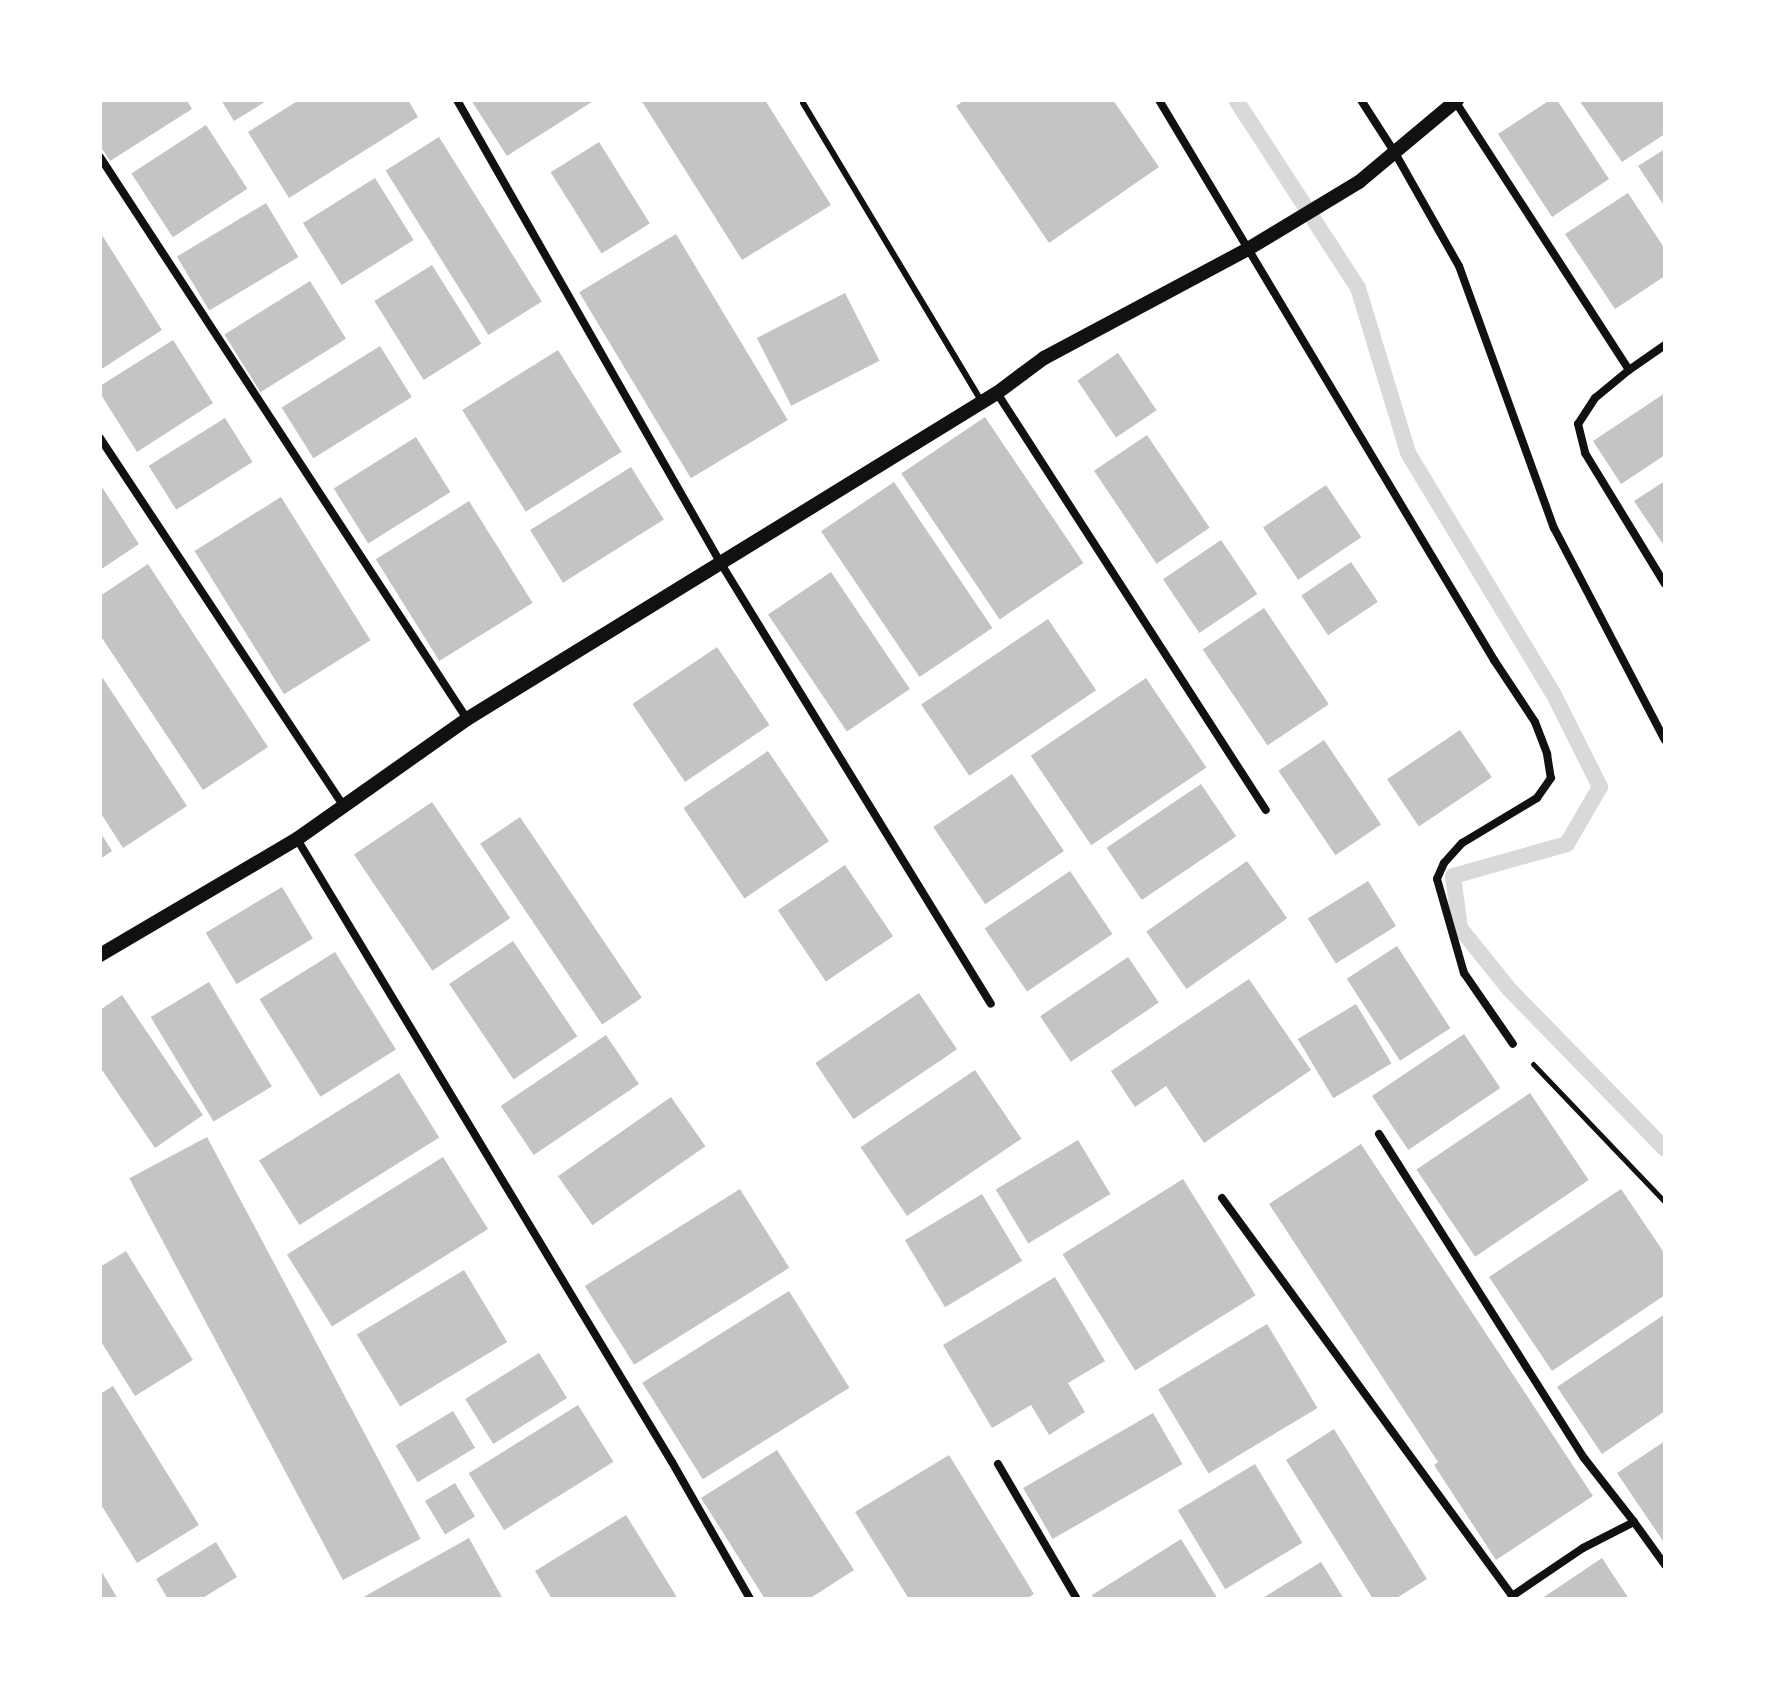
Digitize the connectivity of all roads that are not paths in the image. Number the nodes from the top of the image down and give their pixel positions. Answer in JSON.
{"nodes":[{"id":1,"x":457,"y":100,"type":"edge"},
{"id":2,"x":1159,"y":100,"type":"edge"},
{"id":3,"x":1361,"y":100,"type":"edge"},
{"id":4,"x":1456,"y":101,"type":"edge"},
{"id":5,"x":803,"y":103,"type":"dead end"},
{"id":6,"x":1395,"y":153,"type":"junction"},
{"id":7,"x":100,"y":157,"type":"edge"},
{"id":8,"x":1248,"y":249,"type":"junction"},
{"id":9,"x":1665,"y":345,"type":"edge"},
{"id":10,"x":1629,"y":370,"type":"junction"},
{"id":11,"x":997,"y":393,"type":"junction"},
{"id":12,"x":982,"y":402,"type":"junction"},
{"id":13,"x":100,"y":438,"type":"edge"},
{"id":14,"x":720,"y":562,"type":"junction"},
{"id":15,"x":1665,"y":584,"type":"edge"},
{"id":16,"x":467,"y":719,"type":"junction"},
{"id":17,"x":1665,"y":740,"type":"edge"},
{"id":18,"x":344,"y":806,"type":"junction"},
{"id":19,"x":1266,"y":810,"type":"dead end"},
{"id":20,"x":297,"y":839,"type":"junction"},
{"id":21,"x":100,"y":955,"type":"edge"},
{"id":22,"x":991,"y":1004,"type":"dead end"},
{"id":23,"x":1513,"y":1044,"type":"road end"},
{"id":24,"x":1379,"y":1134,"type":"dead end"},
{"id":25,"x":1222,"y":1198,"type":"dead end"},
{"id":26,"x":998,"y":1464,"type":"dead end"},
{"id":27,"x":1634,"y":1522,"type":"junction"},
{"id":28,"x":1665,"y":1565,"type":"edge"},
{"id":29,"x":1514,"y":1597,"type":"edge"},
{"id":30,"x":750,"y":1599,"type":"edge"},
{"id":31,"x":1077,"y":1599,"type":"edge"}],
"edges":[{"from":1,"to":14,"type":"street"},
{"from":2,"to":8,"type":"street"},
{"from":3,"to":6,"type":"street"},
{"from":4,"to":6,"type":"street"},
{"from":4,"to":10,"type":"street"},
{"from":5,"to":12,"type":"lane"},
{"from":6,"to":8,"type":"street"},
{"from":6,"to":17,"type":"street"},
{"from":7,"to":16,"type":"street"},
{"from":8,"to":11,"type":"street"},
{"from":8,"to":23,"type":"street"},
{"from":9,"to":10,"type":"street"},
{"from":10,"to":15,"type":"street"},
{"from":11,"to":12,"type":"street"},
{"from":11,"to":19,"type":"street"},
{"from":12,"to":14,"type":"street"},
{"from":13,"to":18,"type":"street"},
{"from":14,"to":16,"type":"street"},
{"from":14,"to":22,"type":"street"},
{"from":16,"to":18,"type":"street"},
{"from":18,"to":20,"type":"street"},
{"from":20,"to":21,"type":"street"},
{"from":20,"to":30,"type":"street"},
{"from":24,"to":27,"type":"street"},
{"from":25,"to":29,"type":"street"},
{"from":26,"to":31,"type":"street"},
{"from":27,"to":28,"type":"street"},
{"from":27,"to":29,"type":"street"}]}
